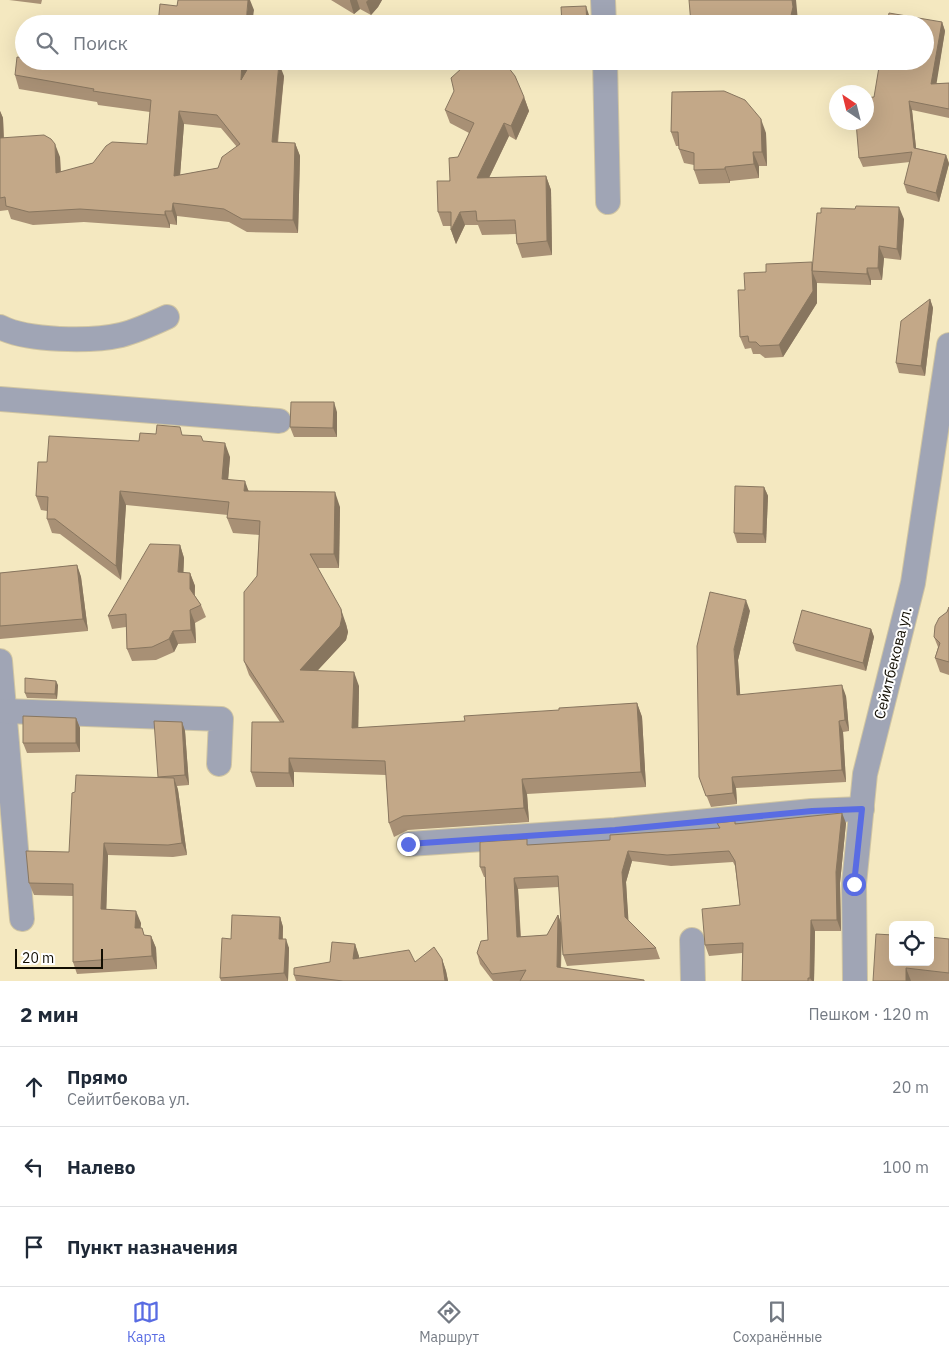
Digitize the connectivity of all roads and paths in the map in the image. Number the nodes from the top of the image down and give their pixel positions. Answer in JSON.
{"nodes":[{"id":1,"x":603,"y":0,"type":"edge"},
{"id":2,"x":604,"y":15,"type":"edge"},
{"id":3,"x":605,"y":70,"type":"edge"},
{"id":4,"x":608,"y":202,"type":"dead end"},
{"id":5,"x":167,"y":317,"type":"dead end"},
{"id":6,"x":0,"y":327,"type":"edge"},
{"id":7,"x":949,"y":346,"type":"edge"},
{"id":8,"x":0,"y":399,"type":"edge"},
{"id":9,"x":279,"y":421,"type":"dead end"},
{"id":10,"x":0,"y":661,"type":"edge"},
{"id":11,"x":5,"y":711,"type":"junction"},
{"id":12,"x":218,"y":764,"type":"dead end"},
{"id":13,"x":6,"y":786,"type":"edge"},
{"id":14,"x":862,"y":809,"type":"junction"},
{"id":15,"x":408,"y":844,"type":"dead end"},
{"id":16,"x":22,"y":919,"type":"dead end"},
{"id":17,"x":692,"y":940,"type":"dead end"},
{"id":18,"x":693,"y":981,"type":"edge"},
{"id":19,"x":855,"y":981,"type":"edge"}],
"edges":[{"from":1,"to":2,"type":"street"},
{"from":3,"to":4,"type":"street"},
{"from":5,"to":6,"type":"street"},
{"from":7,"to":14,"type":"street","name":"Сейитбекова ул."},
{"from":8,"to":9,"type":"street"},
{"from":10,"to":11,"type":"street"},
{"from":11,"to":12,"type":"street"},
{"from":11,"to":13,"type":"street"},
{"from":13,"to":16,"type":"street"},
{"from":14,"to":15,"type":"street"},
{"from":14,"to":19,"type":"street","name":"Сейитбекова ул."},
{"from":17,"to":18,"type":"street"}]}
